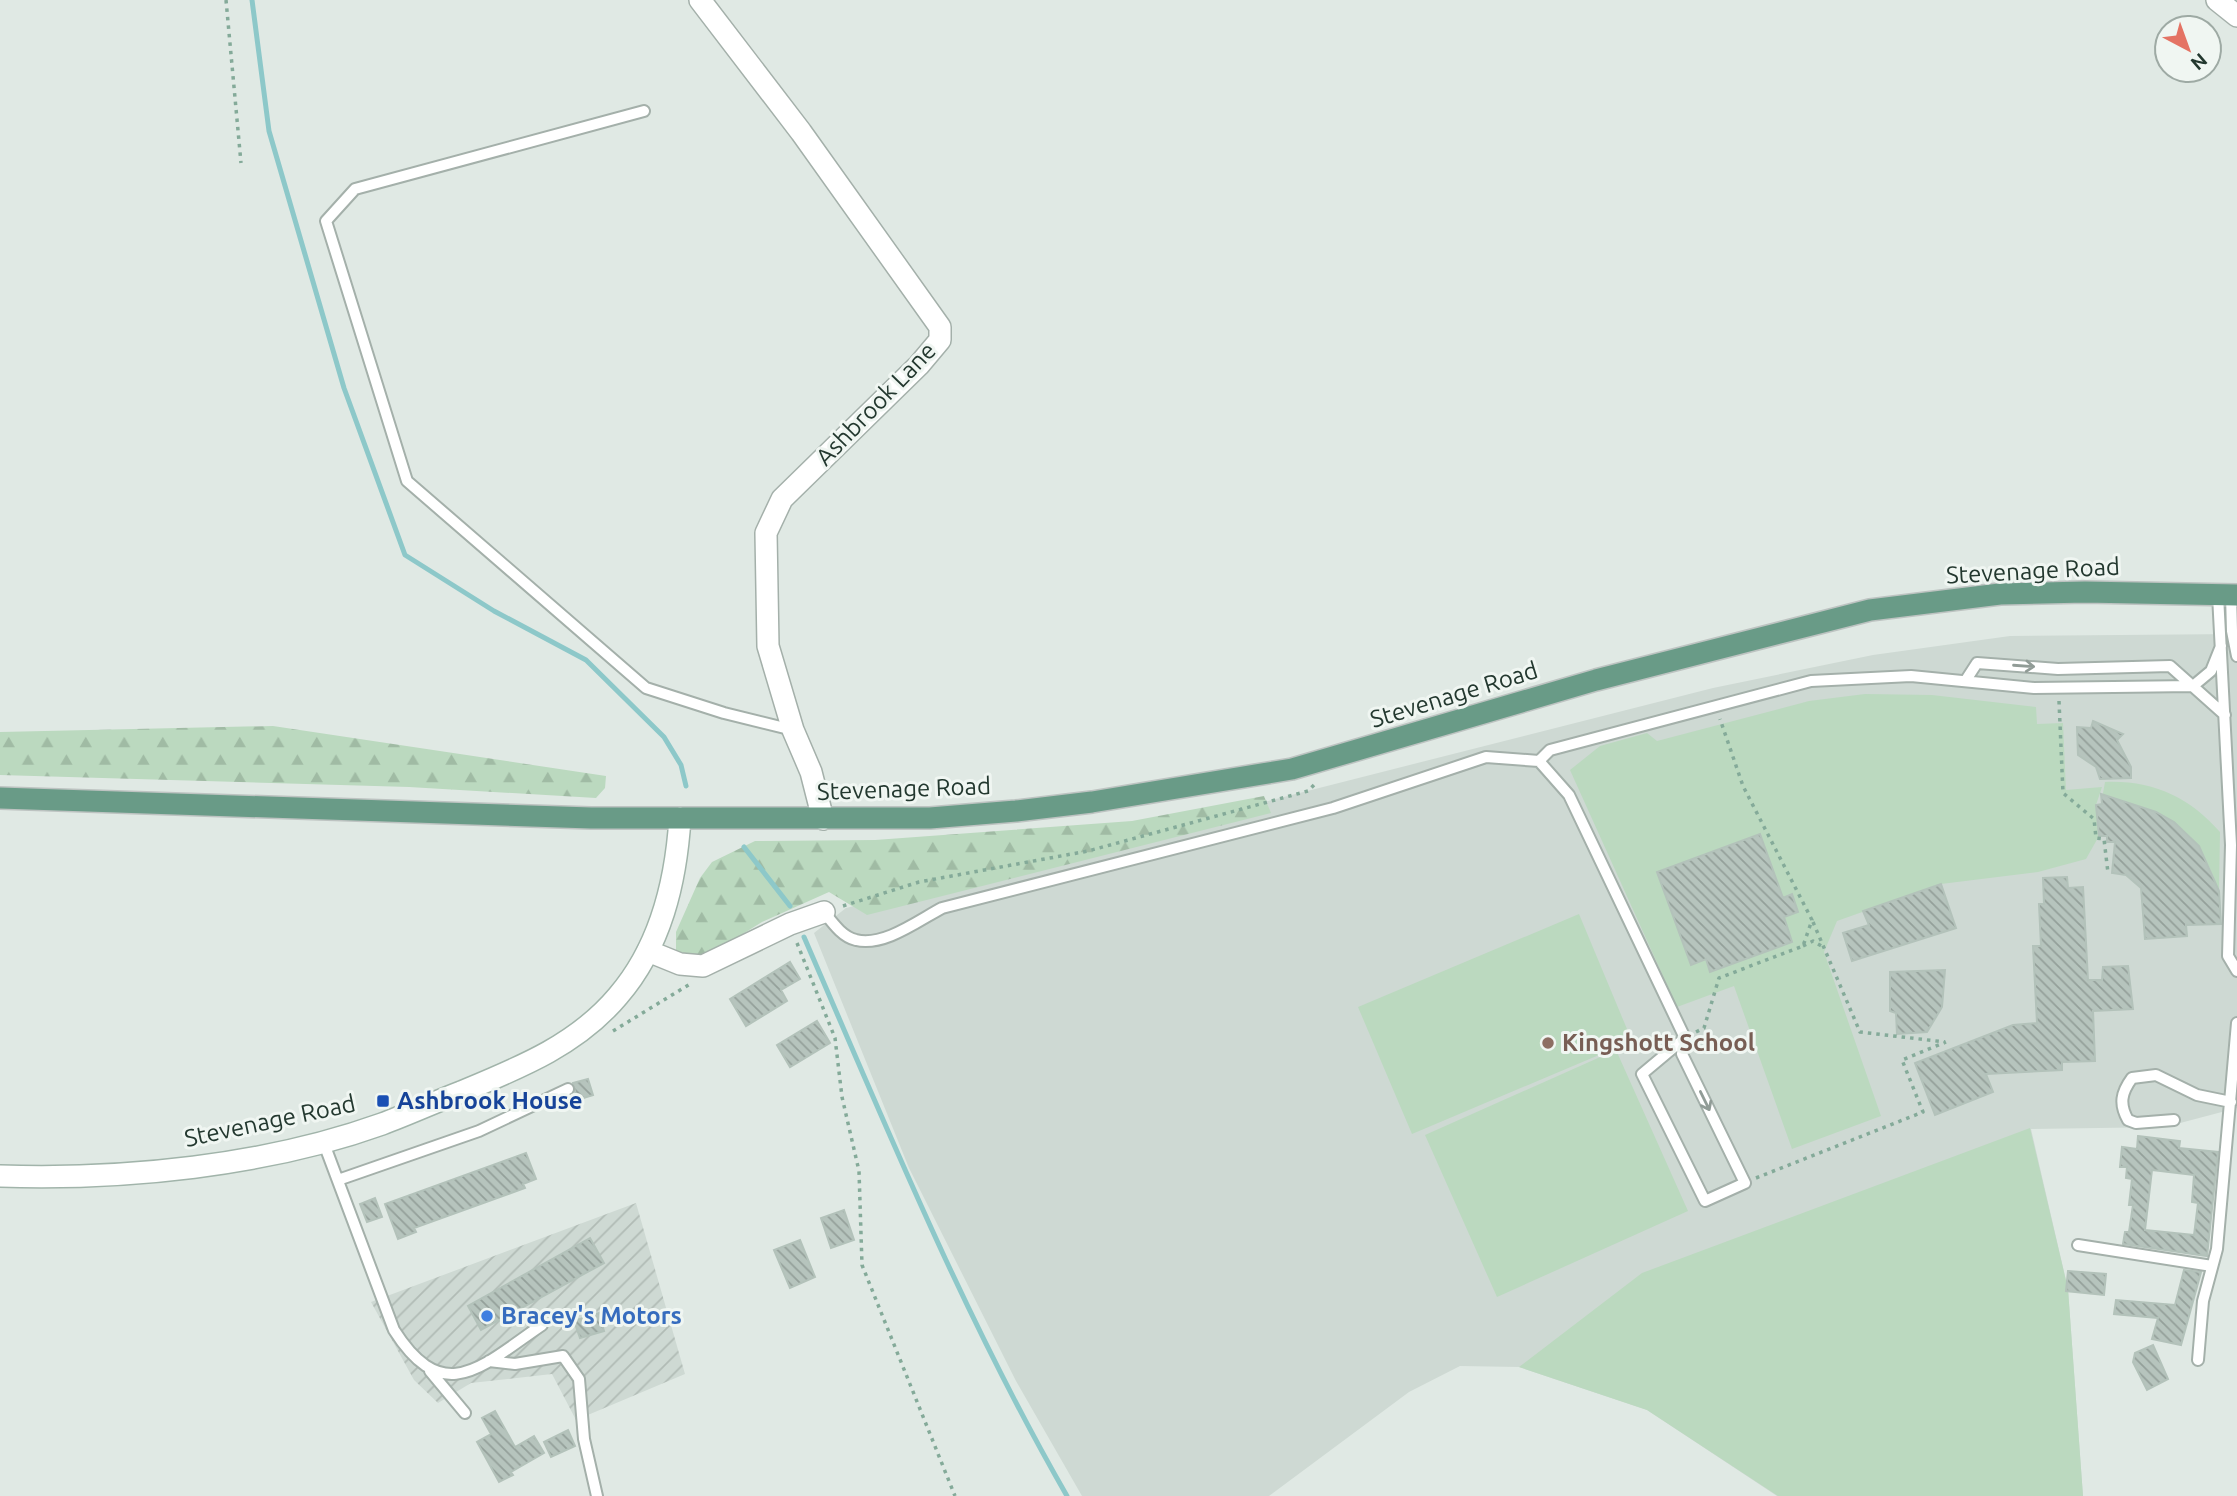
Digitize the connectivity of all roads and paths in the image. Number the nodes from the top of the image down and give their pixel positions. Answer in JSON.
{"nodes":[{"id":1,"x":226,"y":0,"type":"edge"},
{"id":2,"x":701,"y":0,"type":"edge"},
{"id":3,"x":2217,"y":0,"type":"edge"},
{"id":4,"x":2237,"y":16,"type":"edge"},
{"id":5,"x":644,"y":111,"type":"dead end"},
{"id":6,"x":241,"y":163,"type":"dead end"},
{"id":7,"x":2229,"y":595,"type":"edge"},
{"id":8,"x":2221,"y":646,"type":"junction"},
{"id":9,"x":2237,"y":656,"type":"edge"},
{"id":10,"x":2058,"y":669,"type":"junction"},
{"id":11,"x":1966,"y":680,"type":"junction"},
{"id":12,"x":2193,"y":686,"type":"junction"},
{"id":13,"x":2058,"y":688,"type":"junction"},
{"id":14,"x":1716,"y":705,"type":"junction"},
{"id":15,"x":2225,"y":715,"type":"junction"},
{"id":16,"x":793,"y":730,"type":"junction"},
{"id":17,"x":1539,"y":761,"type":"junction"},
{"id":18,"x":1318,"y":782,"type":"dead end"},
{"id":19,"x":0,"y":799,"type":"edge"},
{"id":20,"x":680,"y":818,"type":"junction"},
{"id":21,"x":823,"y":820,"type":"junction"},
{"id":22,"x":2108,"y":873,"type":"dead end"},
{"id":23,"x":824,"y":912,"type":"junction"},
{"id":24,"x":1812,"y":920,"type":"junction"},
{"id":25,"x":790,"y":924,"type":"junction"},
{"id":26,"x":1803,"y":946,"type":"junction"},
{"id":27,"x":1823,"y":947,"type":"junction"},
{"id":28,"x":648,"y":951,"type":"junction"},
{"id":29,"x":703,"y":966,"type":"junction"},
{"id":30,"x":2237,"y":971,"type":"edge"},
{"id":31,"x":2237,"y":1023,"type":"edge"},
{"id":32,"x":603,"y":1036,"type":"dead end"},
{"id":33,"x":1685,"y":1038,"type":"junction"},
{"id":34,"x":568,"y":1089,"type":"dead end"},
{"id":35,"x":2231,"y":1102,"type":"junction"},
{"id":36,"x":2174,"y":1120,"type":"dead end"},
{"id":37,"x":323,"y":1141,"type":"junction"},
{"id":38,"x":0,"y":1176,"type":"edge"},
{"id":39,"x":338,"y":1180,"type":"junction"},
{"id":40,"x":1745,"y":1183,"type":"junction"},
{"id":41,"x":2078,"y":1245,"type":"dead end"},
{"id":42,"x":2212,"y":1266,"type":"junction"},
{"id":43,"x":542,"y":1325,"type":"dead end"},
{"id":44,"x":2198,"y":1360,"type":"dead end"},
{"id":45,"x":489,"y":1361,"type":"junction"},
{"id":46,"x":428,"y":1369,"type":"junction"},
{"id":47,"x":465,"y":1413,"type":"dead end"},
{"id":48,"x":597,"y":1496,"type":"edge"},
{"id":49,"x":956,"y":1496,"type":"edge"}],
"edges":[{"from":1,"to":6,"type":"path"},
{"from":2,"to":16,"type":"street","name":"Ashbrook Lane"},
{"from":3,"to":4,"type":"street"},
{"from":5,"to":16,"type":"lane"},
{"from":7,"to":8,"type":"lane"},
{"from":7,"to":9,"type":"lane"},
{"from":7,"to":21,"type":"main road","name":"Stevenage Road"},
{"from":8,"to":12,"type":"lane"},
{"from":8,"to":15,"type":"lane"},
{"from":11,"to":10,"type":"lane","one_way":true},
{"from":10,"to":12,"type":"lane"},
{"from":10,"to":13,"type":"lane"},
{"from":11,"to":13,"type":"lane"},
{"from":11,"to":14,"type":"lane"},
{"from":12,"to":13,"type":"lane"},
{"from":12,"to":15,"type":"lane"},
{"from":13,"to":22,"type":"path"},
{"from":14,"to":17,"type":"lane"},
{"from":14,"to":24,"type":"path"},
{"from":15,"to":30,"type":"lane"},
{"from":16,"to":21,"type":"street","name":"Ashbrook Lane"},
{"from":17,"to":23,"type":"lane"},
{"from":17,"to":33,"type":"lane"},
{"from":18,"to":23,"type":"path"},
{"from":19,"to":20,"type":"main road","name":"Stevenage Road"},
{"from":20,"to":21,"type":"main road","name":"Stevenage Road"},
{"from":20,"to":28,"type":"street","name":"Stevenage Road"},
{"from":23,"to":25,"type":"street"},
{"from":24,"to":26,"type":"path"},
{"from":24,"to":27,"type":"path"},
{"from":25,"to":29,"type":"street"},
{"from":25,"to":49,"type":"path"},
{"from":26,"to":27,"type":"path"},
{"from":26,"to":33,"type":"path"},
{"from":27,"to":40,"type":"path"},
{"from":28,"to":29,"type":"street"},
{"from":28,"to":37,"type":"street","name":"Stevenage Road"},
{"from":29,"to":32,"type":"path"},
{"from":31,"to":35,"type":"lane"},
{"from":33,"to":40,"type":"lane","one_way":true},
{"from":33,"to":40,"type":"lane"},
{"from":34,"to":39,"type":"lane"},
{"from":35,"to":36,"type":"lane"},
{"from":35,"to":42,"type":"lane"},
{"from":37,"to":38,"type":"street","name":"Stevenage Road"},
{"from":37,"to":39,"type":"lane"},
{"from":39,"to":46,"type":"lane"},
{"from":41,"to":42,"type":"lane"},
{"from":42,"to":44,"type":"lane"},
{"from":43,"to":45,"type":"lane"},
{"from":45,"to":46,"type":"lane"},
{"from":45,"to":48,"type":"lane"},
{"from":46,"to":47,"type":"lane"}]}
